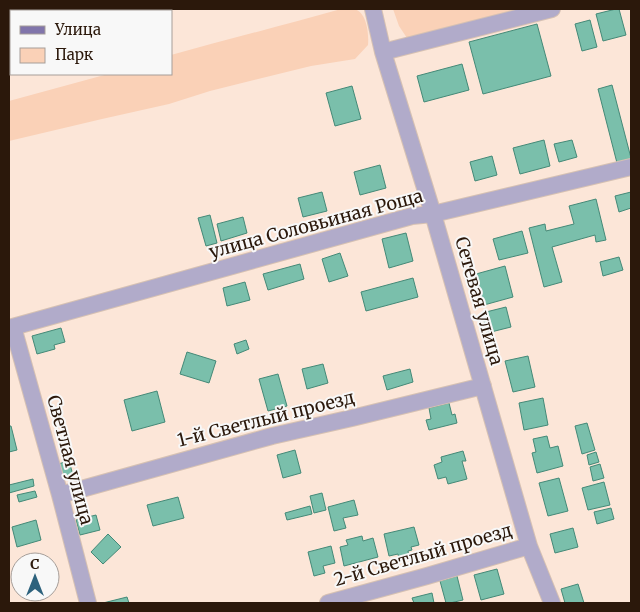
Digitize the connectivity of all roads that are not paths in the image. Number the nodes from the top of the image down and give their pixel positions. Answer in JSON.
{"nodes":[{"id":1,"x":373,"y":9,"type":"edge"},
{"id":2,"x":552,"y":9,"type":"edge"},
{"id":3,"x":383,"y":52,"type":"junction"},
{"id":4,"x":631,"y":167,"type":"edge"},
{"id":5,"x":433,"y":214,"type":"junction"},
{"id":6,"x":11,"y":328,"type":"edge"},
{"id":7,"x":483,"y":386,"type":"junction"},
{"id":8,"x":60,"y":495,"type":"junction"},
{"id":9,"x":529,"y":546,"type":"junction"},
{"id":10,"x":88,"y":603,"type":"edge"},
{"id":11,"x":328,"y":603,"type":"edge"},
{"id":12,"x":552,"y":603,"type":"edge"}],
"edges":[{"from":1,"to":3,"type":"street","name":"Сетевая улица"},
{"from":2,"to":3,"type":"street"},
{"from":3,"to":5,"type":"street","name":"Сетевая улица"},
{"from":4,"to":5,"type":"street","name":"улица Соловьиная Роща"},
{"from":5,"to":6,"type":"street","name":"улица Соловьиная Роща"},
{"from":5,"to":7,"type":"street","name":"Сетевая улица"},
{"from":6,"to":8,"type":"street","name":"Светлая улица"},
{"from":7,"to":8,"type":"street","name":"1-й Светлый проезд"},
{"from":7,"to":9,"type":"street","name":"Сетевая улица"},
{"from":8,"to":10,"type":"street","name":"Светлая улица"},
{"from":9,"to":11,"type":"street","name":"2-й Светлый проезд"},
{"from":9,"to":12,"type":"street","name":"Сетевая улица"}]}
